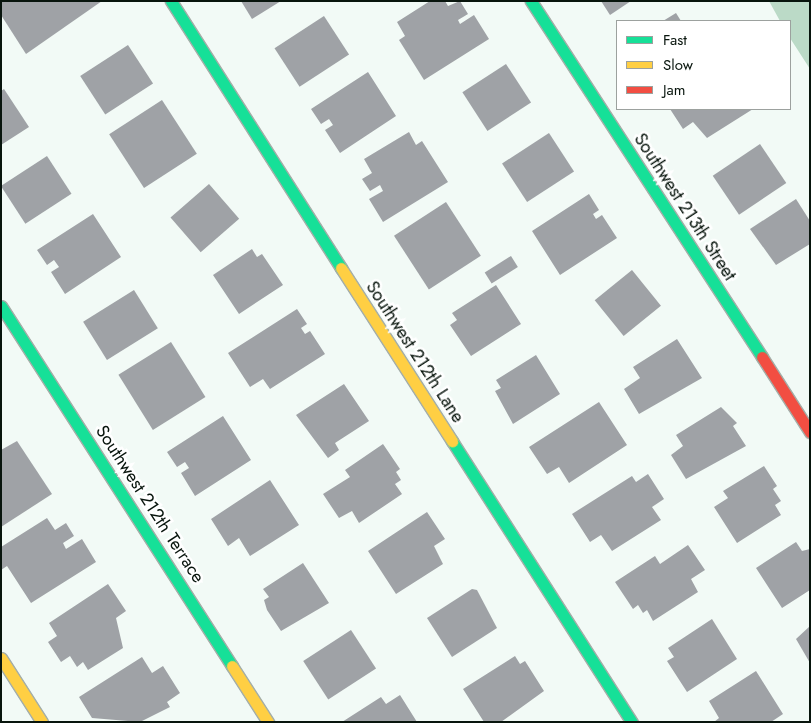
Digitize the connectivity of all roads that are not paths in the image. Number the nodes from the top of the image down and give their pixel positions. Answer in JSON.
{"nodes":[{"id":1,"x":171,"y":1,"type":"edge"},
{"id":2,"x":531,"y":1,"type":"edge"},
{"id":3,"x":1,"y":306,"type":"edge"},
{"id":4,"x":810,"y":432,"type":"edge"},
{"id":5,"x":1,"y":658,"type":"edge"},
{"id":6,"x":42,"y":722,"type":"edge"},
{"id":7,"x":268,"y":722,"type":"edge"},
{"id":8,"x":632,"y":722,"type":"edge"}],
"edges":[{"from":1,"to":8,"type":"street","name":"Southwest 212th Lane"},
{"from":2,"to":4,"type":"street","name":"Southwest 213th Street"},
{"from":3,"to":7,"type":"street","name":"Southwest 212th Terrace"},
{"from":5,"to":6,"type":"street"}]}
